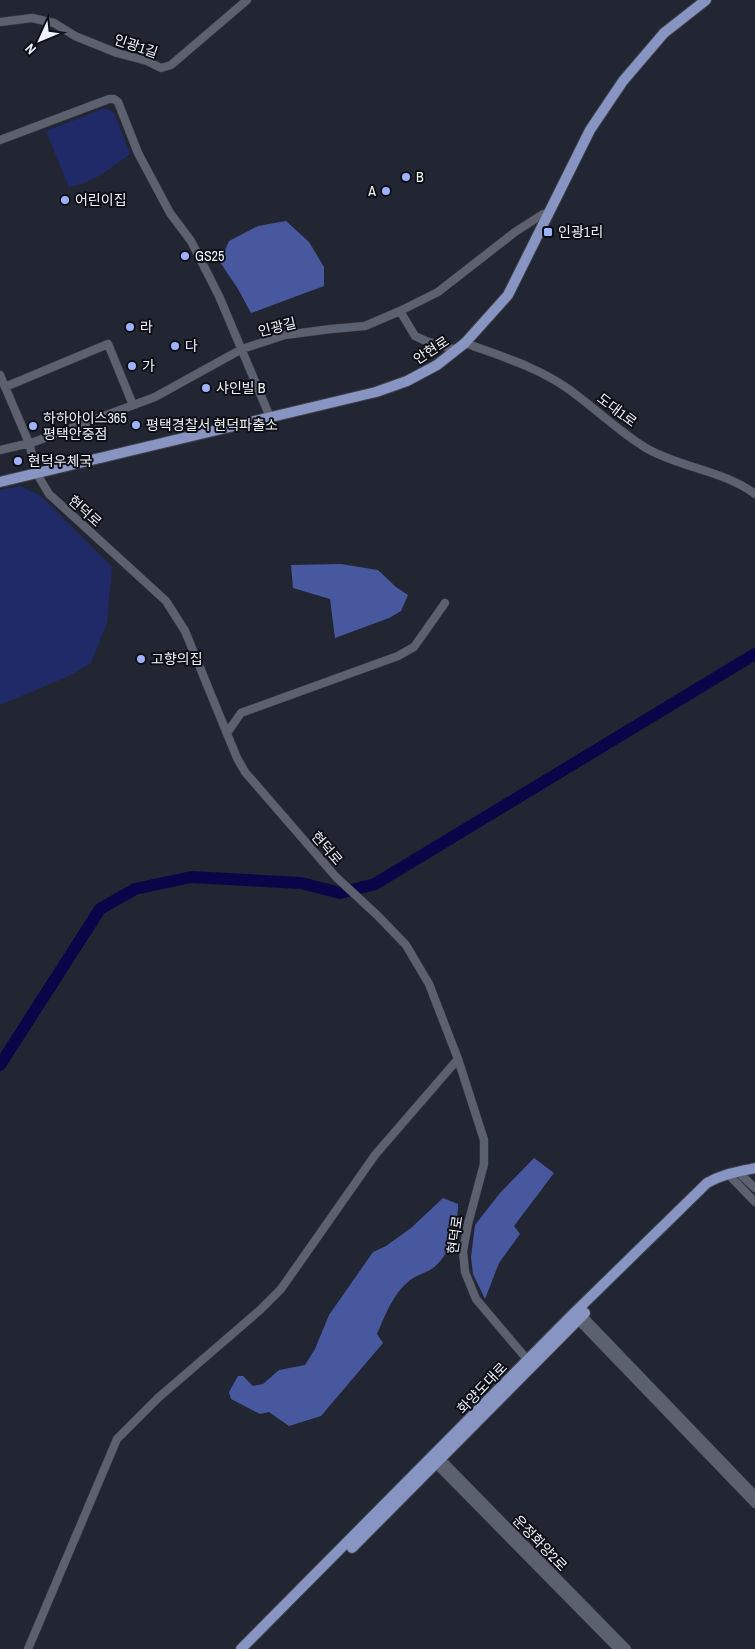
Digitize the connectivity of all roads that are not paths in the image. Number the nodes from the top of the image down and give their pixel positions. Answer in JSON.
{"nodes":[{"id":1,"x":247,"y":0,"type":"edge"},
{"id":2,"x":706,"y":0,"type":"edge"},
{"id":3,"x":0,"y":22,"type":"edge"},
{"id":4,"x":0,"y":140,"type":"edge"},
{"id":5,"x":548,"y":214,"type":"junction"},
{"id":6,"x":400,"y":311,"type":"junction"},
{"id":7,"x":466,"y":343,"type":"junction"},
{"id":8,"x":242,"y":349,"type":"junction"},
{"id":9,"x":457,"y":350,"type":"junction"},
{"id":10,"x":0,"y":375,"type":"edge"},
{"id":11,"x":5,"y":387,"type":"junction"},
{"id":12,"x":133,"y":405,"type":"junction"},
{"id":13,"x":270,"y":417,"type":"junction"},
{"id":14,"x":29,"y":443,"type":"junction"},
{"id":15,"x":0,"y":450,"type":"edge"},
{"id":16,"x":37,"y":474,"type":"junction"},
{"id":17,"x":0,"y":482,"type":"edge"},
{"id":18,"x":755,"y":494,"type":"edge"},
{"id":19,"x":445,"y":603,"type":"dead end"},
{"id":20,"x":227,"y":733,"type":"junction"},
{"id":21,"x":458,"y":1059,"type":"junction"},
{"id":22,"x":755,"y":1170,"type":"edge"},
{"id":23,"x":735,"y":1174,"type":"junction"},
{"id":24,"x":755,"y":1188,"type":"edge"},
{"id":25,"x":755,"y":1202,"type":"edge"},
{"id":26,"x":577,"y":1315,"type":"junction"},
{"id":27,"x":530,"y":1363,"type":"junction"},
{"id":28,"x":436,"y":1459,"type":"junction"},
{"id":29,"x":755,"y":1495,"type":"edge"},
{"id":30,"x":755,"y":1504,"type":"edge"},
{"id":31,"x":28,"y":1649,"type":"edge"},
{"id":32,"x":241,"y":1649,"type":"edge"},
{"id":33,"x":250,"y":1649,"type":"edge"},
{"id":34,"x":618,"y":1649,"type":"edge"},
{"id":35,"x":627,"y":1649,"type":"edge"}],
"edges":[{"from":1,"to":3,"type":"street","name":"인광1길"},
{"from":2,"to":5,"type":"main road","name":"안현로"},
{"from":4,"to":8,"type":"street"},
{"from":5,"to":6,"type":"street","name":"인광길"},
{"from":5,"to":7,"type":"main road","name":"안현로"},
{"from":6,"to":8,"type":"street","name":"인광길"},
{"from":6,"to":9,"type":"street"},
{"from":7,"to":9,"type":"main road","name":"안현로"},
{"from":7,"to":18,"type":"street","name":"도대1로"},
{"from":8,"to":12,"type":"street","name":"인광길"},
{"from":8,"to":13,"type":"street"},
{"from":9,"to":13,"type":"main road","name":"안현로"},
{"from":10,"to":11,"type":"street","name":"현덕로"},
{"from":11,"to":12,"type":"street"},
{"from":11,"to":14,"type":"street","name":"현덕로"},
{"from":12,"to":14,"type":"street","name":"인광길"},
{"from":13,"to":16,"type":"main road","name":"안현로"},
{"from":14,"to":15,"type":"street","name":"인광길"},
{"from":14,"to":16,"type":"street","name":"현덕로"},
{"from":16,"to":17,"type":"main road","name":"안현로"},
{"from":16,"to":20,"type":"street","name":"현덕로"},
{"from":19,"to":20,"type":"street"},
{"from":20,"to":21,"type":"street","name":"현덕로"},
{"from":21,"to":27,"type":"street","name":"현덕로"},
{"from":21,"to":31,"type":"street"},
{"from":22,"to":23,"type":"main road","name":"화양도대로"},
{"from":23,"to":24,"type":"street"},
{"from":23,"to":25,"type":"street"},
{"from":23,"to":26,"type":"main road","name":"화양도대로"},
{"from":26,"to":27,"type":"main road","name":"화양도대로"},
{"from":26,"to":29,"type":"street"},
{"from":26,"to":30,"type":"street"},
{"from":27,"to":28,"type":"main road","name":"화양도대로"},
{"from":28,"to":32,"type":"main road","name":"화양도대로"},
{"from":28,"to":33,"type":"main road","name":"화양도대로"},
{"from":28,"to":34,"type":"street","name":"운정화양2로"},
{"from":28,"to":35,"type":"street","name":"운정화양2로"}]}
